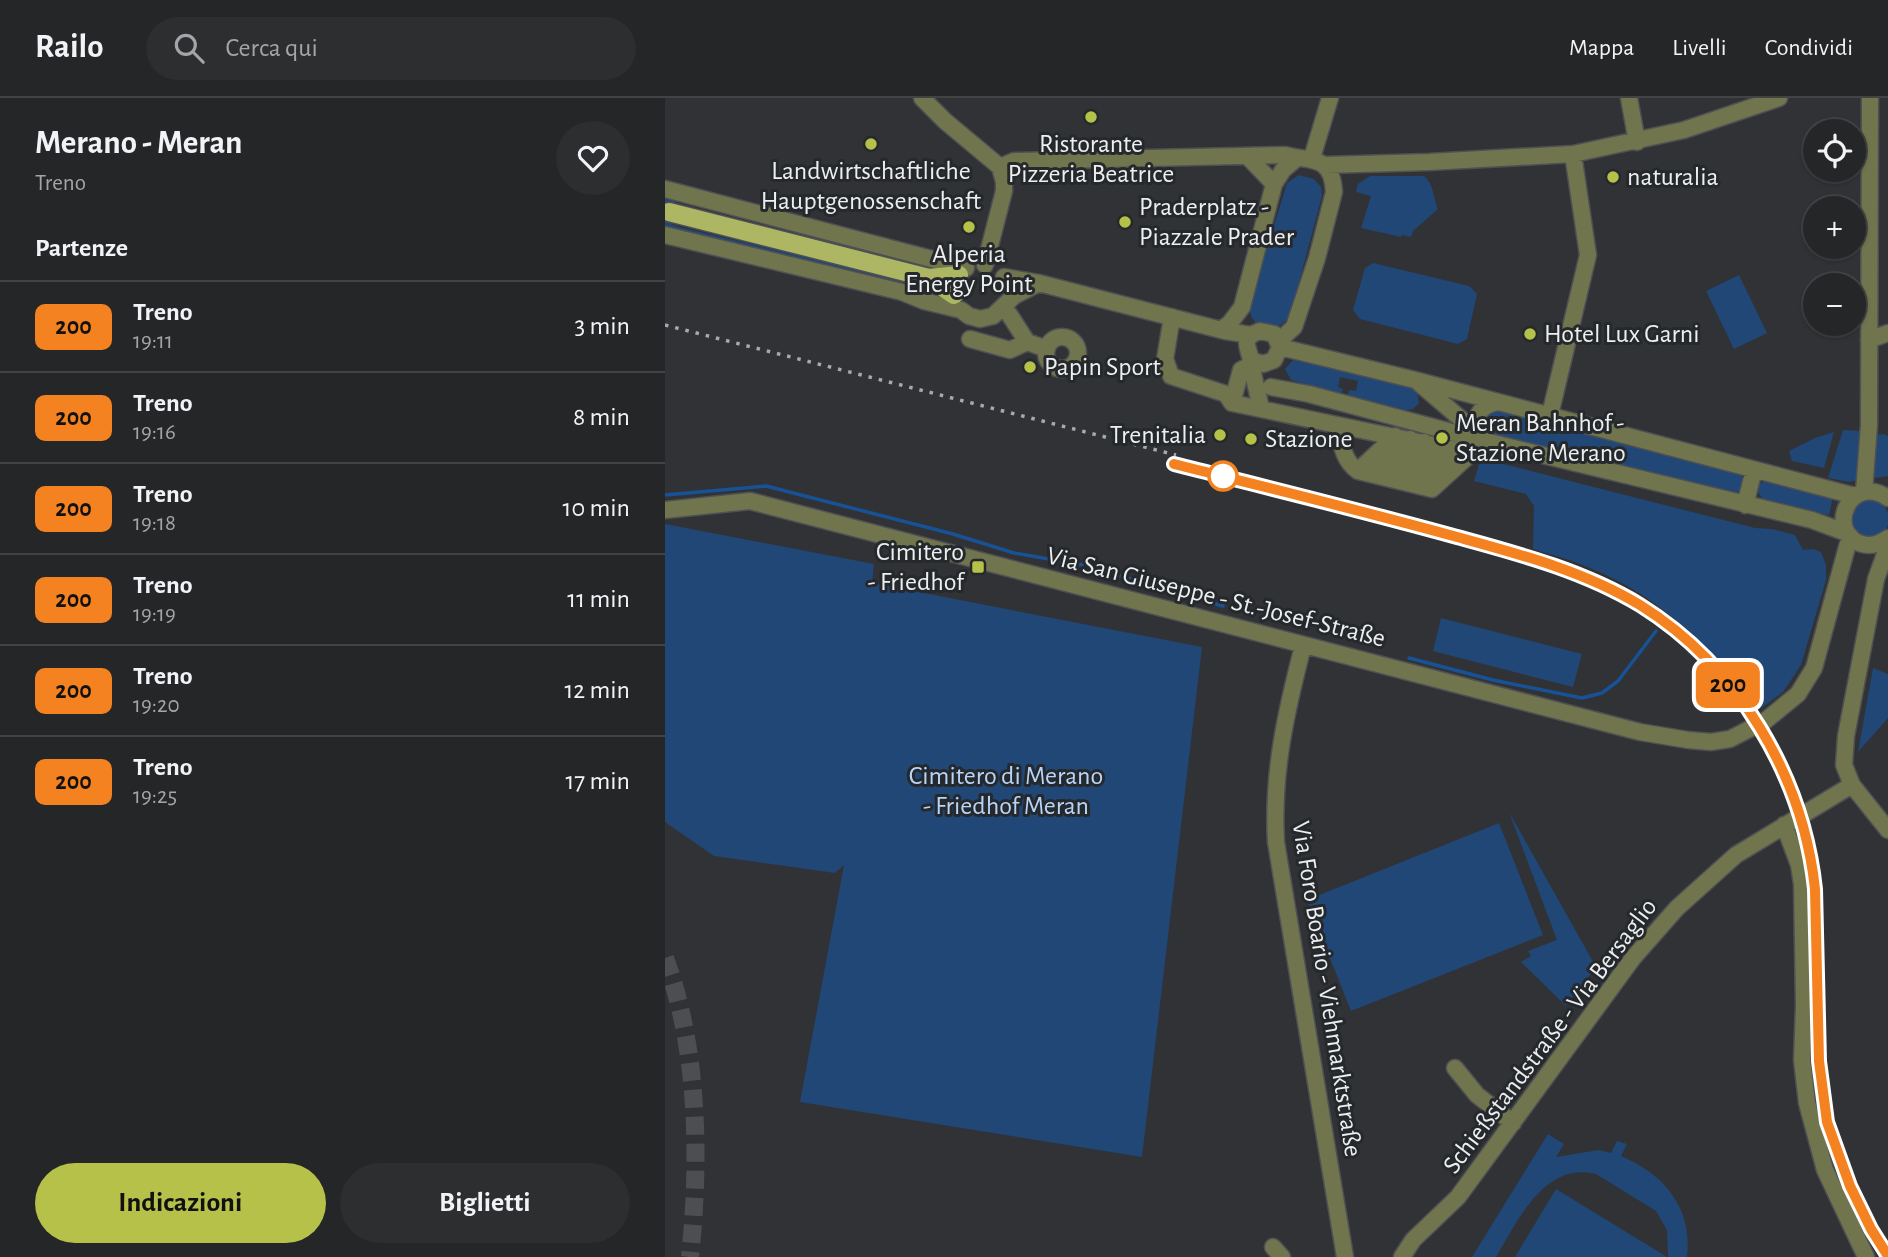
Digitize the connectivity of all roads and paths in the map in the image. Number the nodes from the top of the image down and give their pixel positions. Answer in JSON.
{"nodes":[{"id":1,"x":922,"y":98,"type":"edge"},
{"id":2,"x":1330,"y":98,"type":"edge"},
{"id":3,"x":1629,"y":98,"type":"edge"},
{"id":4,"x":1779,"y":98,"type":"edge"},
{"id":5,"x":1870,"y":98,"type":"edge"},
{"id":6,"x":1637,"y":142,"type":"junction"},
{"id":7,"x":1573,"y":154,"type":"junction"},
{"id":8,"x":1248,"y":157,"type":"junction"},
{"id":9,"x":1310,"y":160,"type":"junction"},
{"id":10,"x":1000,"y":167,"type":"junction"},
{"id":11,"x":1274,"y":184,"type":"junction"},
{"id":12,"x":665,"y":189,"type":"edge"},
{"id":13,"x":669,"y":212,"type":"dead end"},
{"id":14,"x":665,"y":235,"type":"edge"},
{"id":15,"x":985,"y":265,"type":"junction"},
{"id":16,"x":963,"y":272,"type":"junction"},
{"id":17,"x":1004,"y":277,"type":"junction"},
{"id":18,"x":929,"y":278,"type":"junction"},
{"id":19,"x":1039,"y":283,"type":"junction"},
{"id":20,"x":958,"y":303,"type":"junction"},
{"id":21,"x":1004,"y":306,"type":"junction"},
{"id":22,"x":1242,"y":307,"type":"junction"},
{"id":23,"x":1172,"y":317,"type":"junction"},
{"id":24,"x":1294,"y":327,"type":"junction"},
{"id":25,"x":1223,"y":330,"type":"junction"},
{"id":26,"x":1888,"y":334,"type":"edge"},
{"id":27,"x":971,"y":339,"type":"dead end"},
{"id":28,"x":1869,"y":340,"type":"junction"},
{"id":29,"x":1027,"y":342,"type":"junction"},
{"id":30,"x":1280,"y":344,"type":"junction"},
{"id":31,"x":1250,"y":348,"type":"junction"},
{"id":32,"x":1047,"y":349,"type":"dead end"},
{"id":33,"x":1300,"y":351,"type":"junction"},
{"id":34,"x":1269,"y":363,"type":"junction"},
{"id":35,"x":1415,"y":380,"type":"junction"},
{"id":36,"x":1271,"y":387,"type":"junction"},
{"id":37,"x":1309,"y":394,"type":"junction"},
{"id":38,"x":1330,"y":400,"type":"junction"},
{"id":39,"x":1498,"y":402,"type":"junction"},
{"id":40,"x":1237,"y":404,"type":"junction"},
{"id":41,"x":1351,"y":405,"type":"junction"},
{"id":42,"x":1263,"y":409,"type":"junction"},
{"id":43,"x":1371,"y":410,"type":"junction"},
{"id":44,"x":1287,"y":415,"type":"junction"},
{"id":45,"x":1550,"y":415,"type":"junction"},
{"id":46,"x":1309,"y":420,"type":"junction"},
{"id":47,"x":1338,"y":426,"type":"junction"},
{"id":48,"x":1481,"y":439,"type":"junction"},
{"id":49,"x":1417,"y":441,"type":"junction"},
{"id":50,"x":1457,"y":450,"type":"junction"},
{"id":51,"x":1754,"y":470,"type":"junction"},
{"id":52,"x":1388,"y":478,"type":"junction"},
{"id":53,"x":1888,"y":481,"type":"edge"},
{"id":54,"x":1864,"y":493,"type":"junction"},
{"id":55,"x":1888,"y":498,"type":"edge"},
{"id":56,"x":1745,"y":505,"type":"junction"},
{"id":57,"x":665,"y":510,"type":"edge"},
{"id":58,"x":1853,"y":538,"type":"junction"},
{"id":59,"x":1888,"y":538,"type":"edge"},
{"id":60,"x":1887,"y":553,"type":"edge"},
{"id":61,"x":1303,"y":646,"type":"junction"},
{"id":62,"x":1852,"y":785,"type":"junction"},
{"id":63,"x":1784,"y":825,"type":"junction"},
{"id":64,"x":1888,"y":830,"type":"edge"},
{"id":65,"x":1455,"y":1068,"type":"dead end"},
{"id":66,"x":1513,"y":1123,"type":"junction"},
{"id":67,"x":1345,"y":1257,"type":"edge"},
{"id":68,"x":1402,"y":1257,"type":"edge"},
{"id":69,"x":1866,"y":1257,"type":"edge"}],
"edges":[{"from":1,"to":10,"type":"street"},
{"from":2,"to":9,"type":"street"},
{"from":3,"to":6,"type":"street"},
{"from":4,"to":6,"type":"street"},
{"from":5,"to":28,"type":"street","name":"Via San Giuseppe - St.-Josef-Straße"},
{"from":6,"to":7,"type":"street"},
{"from":7,"to":9,"type":"street"},
{"from":7,"to":45,"type":"street"},
{"from":8,"to":9,"type":"street"},
{"from":8,"to":10,"type":"street"},
{"from":8,"to":11,"type":"street"},
{"from":9,"to":11,"type":"street"},
{"from":9,"to":24,"type":"street"},
{"from":10,"to":15,"type":"street"},
{"from":11,"to":22,"type":"street"},
{"from":12,"to":16,"type":"street"},
{"from":13,"to":18,"type":"main road"},
{"from":14,"to":20,"type":"street"},
{"from":15,"to":16,"type":"street"},
{"from":15,"to":17,"type":"street"},
{"from":16,"to":18,"type":"main road"},
{"from":16,"to":20,"type":"street"},
{"from":17,"to":19,"type":"street"},
{"from":17,"to":21,"type":"street"},
{"from":18,"to":20,"type":"main road"},
{"from":19,"to":21,"type":"street"},
{"from":19,"to":23,"type":"street"},
{"from":20,"to":21,"type":"street"},
{"from":21,"to":29,"type":"street"},
{"from":22,"to":25,"type":"street"},
{"from":22,"to":31,"type":"street"},
{"from":23,"to":25,"type":"street"},
{"from":23,"to":40,"type":"street"},
{"from":24,"to":30,"type":"street"},
{"from":24,"to":33,"type":"street"},
{"from":25,"to":31,"type":"street"},
{"from":26,"to":28,"type":"street"},
{"from":27,"to":29,"type":"street"},
{"from":28,"to":54,"type":"street","name":"Via San Giuseppe - St.-Josef-Straße"},
{"from":29,"to":32,"type":"street"},
{"from":30,"to":31,"type":"street"},
{"from":30,"to":33,"type":"street"},
{"from":30,"to":34,"type":"street"},
{"from":31,"to":34,"type":"street"},
{"from":31,"to":40,"type":"street"},
{"from":31,"to":42,"type":"street"},
{"from":33,"to":35,"type":"street"},
{"from":34,"to":36,"type":"street"},
{"from":35,"to":39,"type":"street"},
{"from":35,"to":48,"type":"street"},
{"from":36,"to":37,"type":"street"},
{"from":36,"to":42,"type":"street"},
{"from":37,"to":38,"type":"street"},
{"from":37,"to":42,"type":"street"},
{"from":38,"to":41,"type":"street"},
{"from":38,"to":44,"type":"street"},
{"from":39,"to":45,"type":"street"},
{"from":39,"to":48,"type":"street"},
{"from":40,"to":42,"type":"street"},
{"from":41,"to":43,"type":"street"},
{"from":41,"to":46,"type":"street"},
{"from":42,"to":44,"type":"street"},
{"from":43,"to":47,"type":"street"},
{"from":43,"to":48,"type":"street"},
{"from":44,"to":46,"type":"street"},
{"from":44,"to":47,"type":"street"},
{"from":45,"to":51,"type":"street"},
{"from":46,"to":47,"type":"street"},
{"from":47,"to":49,"type":"street"},
{"from":47,"to":52,"type":"street"},
{"from":48,"to":50,"type":"street"},
{"from":48,"to":52,"type":"street"},
{"from":48,"to":56,"type":"street"},
{"from":49,"to":50,"type":"street"},
{"from":49,"to":52,"type":"street"},
{"from":49,"to":52,"type":"street"},
{"from":50,"to":52,"type":"street"},
{"from":51,"to":54,"type":"street"},
{"from":51,"to":56,"type":"street"},
{"from":53,"to":54,"type":"street"},
{"from":54,"to":55,"type":"street"},
{"from":54,"to":58,"type":"street","name":"Via San Giuseppe - St.-Josef-Straße"},
{"from":56,"to":58,"type":"street"},
{"from":57,"to":61,"type":"street","name":"Via San Giuseppe - St.-Josef-Straße"},
{"from":58,"to":59,"type":"street"},
{"from":58,"to":60,"type":"street"},
{"from":58,"to":61,"type":"street","name":"Via San Giuseppe - St.-Josef-Straße"},
{"from":60,"to":62,"type":"street"},
{"from":61,"to":67,"type":"street","name":"Via Foro Boario - Viehmarktstraße"},
{"from":62,"to":63,"type":"street","name":"Schießstandstraße - Via Bersaglio"},
{"from":62,"to":64,"type":"street"},
{"from":63,"to":66,"type":"street","name":"Schießstandstraße - Via Bersaglio"},
{"from":63,"to":69,"type":"street"},
{"from":65,"to":66,"type":"street"},
{"from":66,"to":68,"type":"street","name":"Schießstandstraße - Via Bersaglio"}]}
